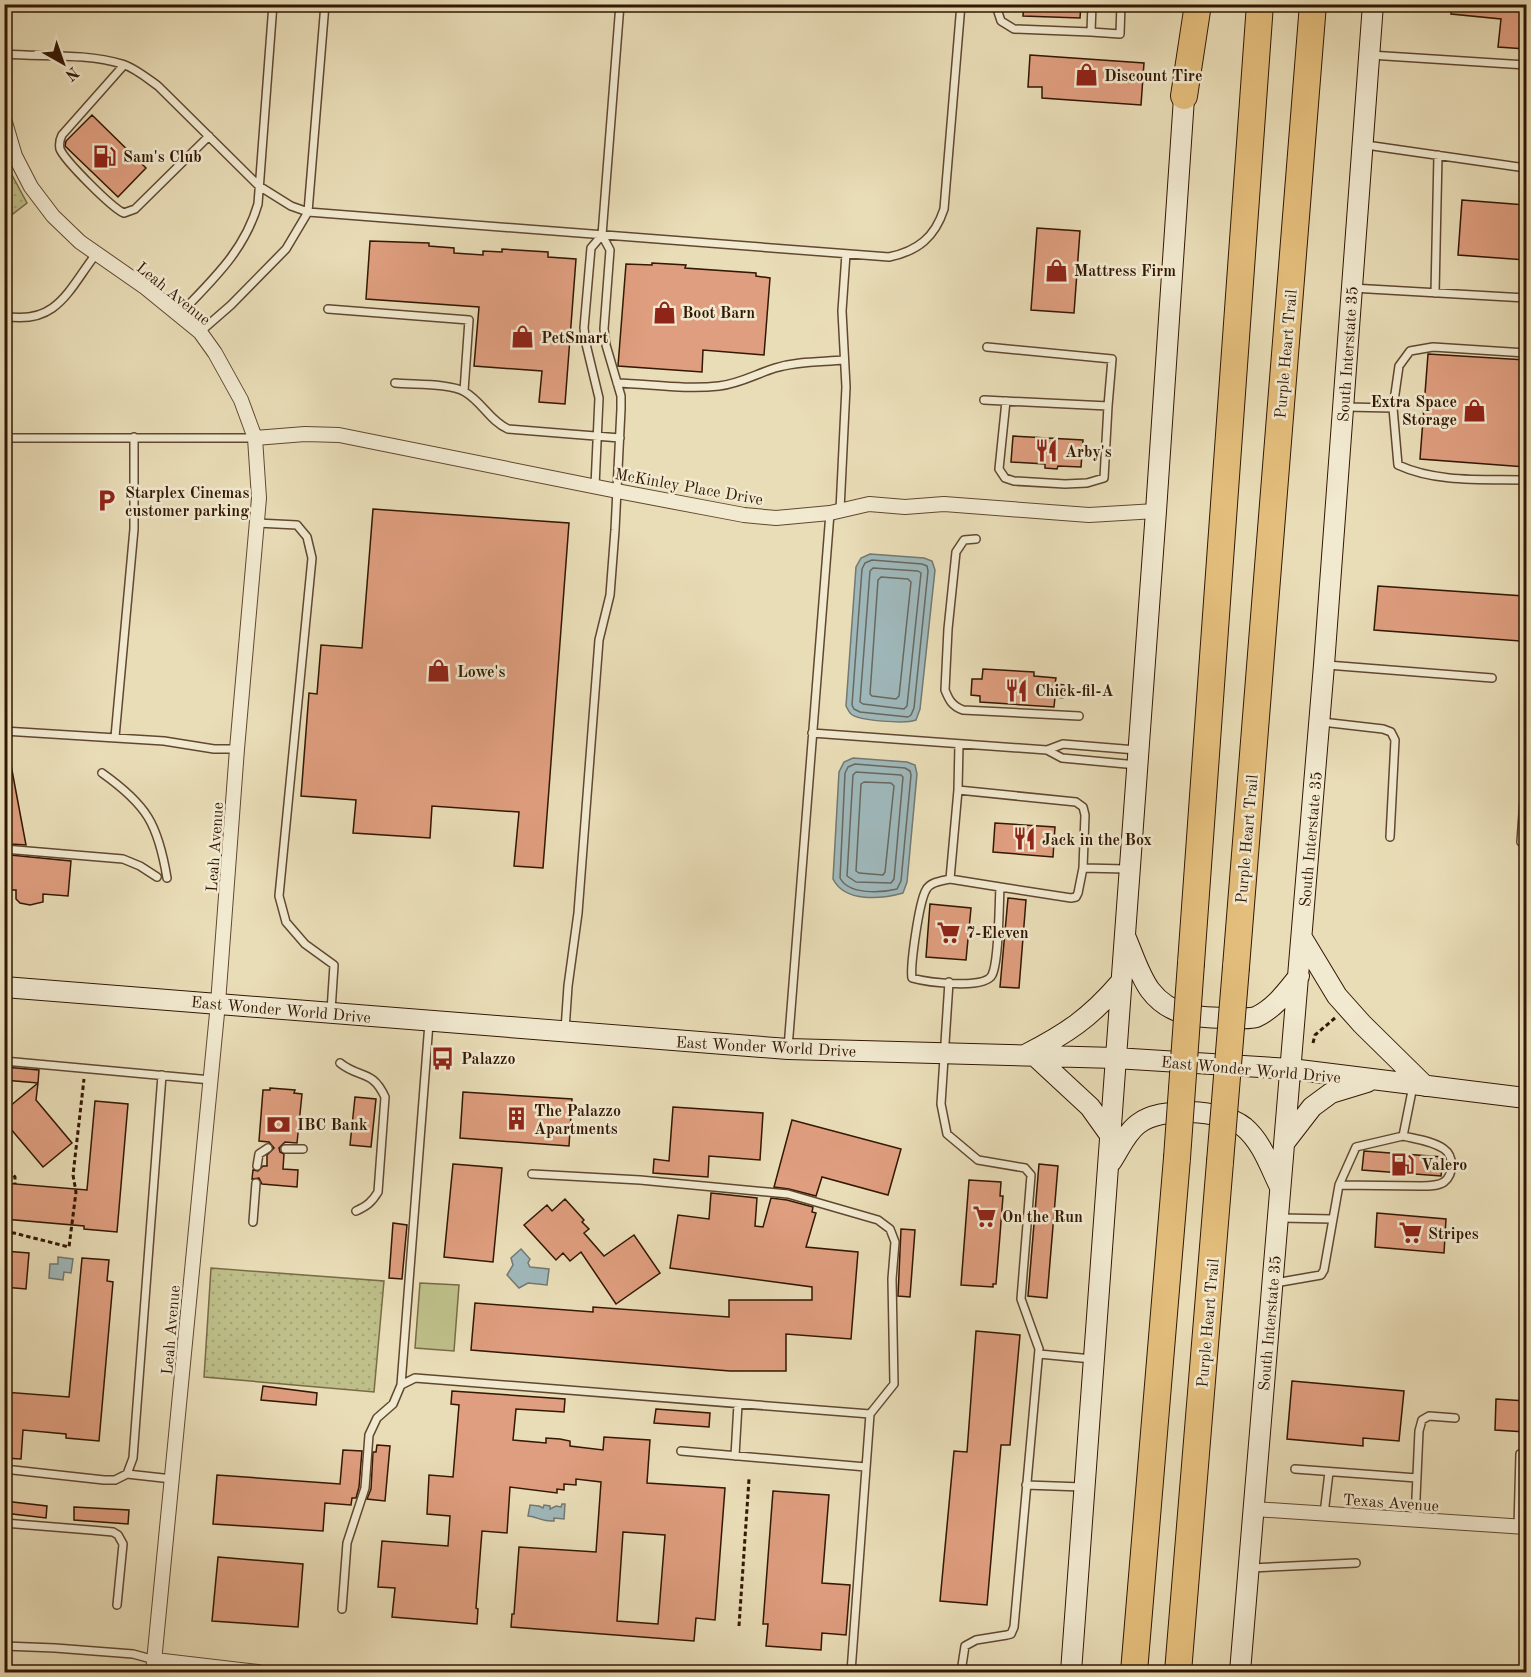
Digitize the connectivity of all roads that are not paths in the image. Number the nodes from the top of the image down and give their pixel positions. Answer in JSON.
{"nodes":[{"id":1,"x":273,"y":4,"type":"edge"},
{"id":2,"x":325,"y":4,"type":"edge"},
{"id":3,"x":621,"y":4,"type":"edge"},
{"id":4,"x":961,"y":4,"type":"edge"},
{"id":5,"x":998,"y":4,"type":"edge"},
{"id":6,"x":1092,"y":4,"type":"edge"},
{"id":7,"x":1121,"y":4,"type":"edge"},
{"id":8,"x":1189,"y":4,"type":"edge"},
{"id":9,"x":1198,"y":4,"type":"edge"},
{"id":10,"x":1260,"y":4,"type":"edge"},
{"id":11,"x":1313,"y":4,"type":"edge"},
{"id":12,"x":1373,"y":4,"type":"edge"},
{"id":13,"x":1091,"y":32,"type":"junction"},
{"id":14,"x":4,"y":54,"type":"edge"},
{"id":15,"x":1369,"y":55,"type":"junction"},
{"id":16,"x":124,"y":64,"type":"junction"},
{"id":17,"x":1527,"y":65,"type":"edge"},
{"id":18,"x":1184,"y":96,"type":"junction"},
{"id":19,"x":4,"y":119,"type":"edge"},
{"id":20,"x":209,"y":136,"type":"junction"},
{"id":21,"x":1363,"y":144,"type":"junction"},
{"id":22,"x":1438,"y":155,"type":"junction"},
{"id":23,"x":1527,"y":168,"type":"edge"},
{"id":24,"x":260,"y":186,"type":"junction"},
{"id":25,"x":308,"y":212,"type":"junction"},
{"id":26,"x":602,"y":235,"type":"junction"},
{"id":27,"x":96,"y":254,"type":"junction"},
{"id":28,"x":846,"y":254,"type":"junction"},
{"id":29,"x":1352,"y":288,"type":"junction"},
{"id":30,"x":1435,"y":292,"type":"junction"},
{"id":31,"x":1527,"y":298,"type":"edge"},
{"id":32,"x":328,"y":309,"type":"dead end"},
{"id":33,"x":179,"y":315,"type":"junction"},
{"id":34,"x":4,"y":316,"type":"edge"},
{"id":35,"x":200,"y":332,"type":"junction"},
{"id":36,"x":987,"y":347,"type":"dead end"},
{"id":37,"x":1527,"y":353,"type":"edge"},
{"id":38,"x":844,"y":360,"type":"junction"},
{"id":39,"x":617,"y":383,"type":"junction"},
{"id":40,"x":395,"y":384,"type":"dead end"},
{"id":41,"x":464,"y":391,"type":"junction"},
{"id":42,"x":984,"y":400,"type":"dead end"},
{"id":43,"x":1006,"y":401,"type":"junction"},
{"id":44,"x":1108,"y":406,"type":"junction"},
{"id":45,"x":1344,"y":407,"type":"junction"},
{"id":46,"x":1393,"y":408,"type":"junction"},
{"id":47,"x":598,"y":436,"type":"junction"},
{"id":48,"x":134,"y":437,"type":"junction"},
{"id":49,"x":4,"y":438,"type":"edge"},
{"id":50,"x":255,"y":438,"type":"junction"},
{"id":51,"x":620,"y":438,"type":"junction"},
{"id":52,"x":1527,"y":480,"type":"edge"},
{"id":53,"x":595,"y":486,"type":"junction"},
{"id":54,"x":617,"y":491,"type":"junction"},
{"id":55,"x":1156,"y":511,"type":"junction"},
{"id":56,"x":835,"y":512,"type":"junction"},
{"id":57,"x":256,"y":523,"type":"junction"},
{"id":58,"x":976,"y":539,"type":"dead end"},
{"id":59,"x":1324,"y":665,"type":"junction"},
{"id":60,"x":1492,"y":678,"type":"dead end"},
{"id":61,"x":1079,"y":716,"type":"dead end"},
{"id":62,"x":1319,"y":722,"type":"junction"},
{"id":63,"x":4,"y":731,"type":"edge"},
{"id":64,"x":812,"y":733,"type":"junction"},
{"id":65,"x":115,"y":737,"type":"junction"},
{"id":66,"x":959,"y":744,"type":"junction"},
{"id":67,"x":237,"y":749,"type":"junction"},
{"id":68,"x":1047,"y":750,"type":"junction"},
{"id":69,"x":1138,"y":757,"type":"junction"},
{"id":70,"x":1527,"y":771,"type":"edge"},
{"id":71,"x":102,"y":773,"type":"dead end"},
{"id":72,"x":958,"y":790,"type":"junction"},
{"id":73,"x":1390,"y":837,"type":"dead end"},
{"id":74,"x":1527,"y":842,"type":"edge"},
{"id":75,"x":4,"y":849,"type":"edge"},
{"id":76,"x":1083,"y":868,"type":"junction"},
{"id":77,"x":1129,"y":869,"type":"junction"},
{"id":78,"x":157,"y":877,"type":"dead end"},
{"id":79,"x":167,"y":878,"type":"dead end"},
{"id":80,"x":950,"y":879,"type":"junction"},
{"id":81,"x":999,"y":887,"type":"junction"},
{"id":82,"x":1124,"y":934,"type":"junction"},
{"id":83,"x":1302,"y":938,"type":"junction"},
{"id":84,"x":1299,"y":976,"type":"junction"},
{"id":85,"x":950,"y":982,"type":"junction"},
{"id":86,"x":1120,"y":983,"type":"junction"},
{"id":87,"x":4,"y":987,"type":"edge"},
{"id":88,"x":218,"y":1003,"type":"junction"},
{"id":89,"x":331,"y":1012,"type":"junction"},
{"id":90,"x":429,"y":1021,"type":"junction"},
{"id":91,"x":565,"y":1032,"type":"junction"},
{"id":92,"x":788,"y":1049,"type":"junction"},
{"id":93,"x":946,"y":1054,"type":"junction"},
{"id":94,"x":1029,"y":1056,"type":"junction"},
{"id":95,"x":1114,"y":1058,"type":"junction"},
{"id":96,"x":4,"y":1061,"type":"edge"},
{"id":97,"x":340,"y":1063,"type":"dead end"},
{"id":98,"x":1291,"y":1069,"type":"junction"},
{"id":99,"x":162,"y":1076,"type":"junction"},
{"id":100,"x":211,"y":1080,"type":"junction"},
{"id":101,"x":1372,"y":1080,"type":"junction"},
{"id":102,"x":1419,"y":1085,"type":"junction"},
{"id":103,"x":1527,"y":1098,"type":"edge"},
{"id":104,"x":1110,"y":1135,"type":"junction"},
{"id":105,"x":1403,"y":1137,"type":"junction"},
{"id":106,"x":1285,"y":1142,"type":"junction"},
{"id":107,"x":268,"y":1148,"type":"dead end"},
{"id":108,"x":285,"y":1149,"type":"dead end"},
{"id":109,"x":303,"y":1149,"type":"dead end"},
{"id":110,"x":257,"y":1166,"type":"dead end"},
{"id":111,"x":1108,"y":1168,"type":"junction"},
{"id":112,"x":532,"y":1174,"type":"dead end"},
{"id":113,"x":256,"y":1184,"type":"dead end"},
{"id":114,"x":1339,"y":1185,"type":"junction"},
{"id":115,"x":1281,"y":1189,"type":"junction"},
{"id":116,"x":356,"y":1211,"type":"dead end"},
{"id":117,"x":1278,"y":1218,"type":"junction"},
{"id":118,"x":1332,"y":1219,"type":"junction"},
{"id":119,"x":253,"y":1222,"type":"dead end"},
{"id":120,"x":1273,"y":1284,"type":"junction"},
{"id":121,"x":1039,"y":1354,"type":"junction"},
{"id":122,"x":1094,"y":1359,"type":"junction"},
{"id":123,"x":401,"y":1385,"type":"junction"},
{"id":124,"x":738,"y":1404,"type":"junction"},
{"id":125,"x":870,"y":1414,"type":"junction"},
{"id":126,"x":1455,"y":1418,"type":"dead end"},
{"id":127,"x":681,"y":1451,"type":"dead end"},
{"id":128,"x":1520,"y":1454,"type":"dead end"},
{"id":129,"x":735,"y":1455,"type":"junction"},
{"id":130,"x":866,"y":1467,"type":"junction"},
{"id":131,"x":4,"y":1468,"type":"edge"},
{"id":132,"x":1295,"y":1469,"type":"dead end"},
{"id":133,"x":1329,"y":1472,"type":"junction"},
{"id":134,"x":128,"y":1473,"type":"junction"},
{"id":135,"x":1417,"y":1478,"type":"junction"},
{"id":136,"x":172,"y":1479,"type":"junction"},
{"id":137,"x":1026,"y":1485,"type":"junction"},
{"id":138,"x":1085,"y":1487,"type":"junction"},
{"id":139,"x":1254,"y":1509,"type":"junction"},
{"id":140,"x":1324,"y":1514,"type":"junction"},
{"id":141,"x":1415,"y":1520,"type":"junction"},
{"id":142,"x":4,"y":1524,"type":"edge"},
{"id":143,"x":1522,"y":1527,"type":"edge"},
{"id":144,"x":1356,"y":1563,"type":"dead end"},
{"id":145,"x":1249,"y":1568,"type":"junction"},
{"id":146,"x":117,"y":1605,"type":"dead end"},
{"id":147,"x":342,"y":1609,"type":"dead end"},
{"id":148,"x":4,"y":1646,"type":"edge"},
{"id":149,"x":154,"y":1666,"type":"edge"},
{"id":150,"x":258,"y":1672,"type":"edge"},
{"id":151,"x":851,"y":1672,"type":"edge"},
{"id":152,"x":961,"y":1672,"type":"edge"},
{"id":153,"x":1071,"y":1672,"type":"edge"},
{"id":154,"x":1134,"y":1672,"type":"edge"},
{"id":155,"x":1178,"y":1672,"type":"edge"},
{"id":156,"x":1240,"y":1672,"type":"edge"}],
"edges":[{"from":1,"to":24,"type":"lane"},
{"from":2,"to":25,"type":"lane"},
{"from":3,"to":26,"type":"lane"},
{"from":4,"to":28,"type":"lane"},
{"from":5,"to":13,"type":"lane"},
{"from":6,"to":13,"type":"lane"},
{"from":7,"to":13,"type":"lane"},
{"from":8,"to":18,"type":"main road"},
{"from":9,"to":18,"type":"highway"},
{"from":10,"to":154,"type":"highway","bridge":true},
{"from":11,"to":155,"type":"highway","name":"Purple Heart Trail","bridge":true},
{"from":12,"to":15,"type":"main road","name":"South Interstate 35"},
{"from":14,"to":16,"type":"lane"},
{"from":15,"to":17,"type":"lane"},
{"from":15,"to":21,"type":"main road","name":"South Interstate 35"},
{"from":16,"to":20,"type":"lane"},
{"from":16,"to":20,"type":"lane"},
{"from":18,"to":55,"type":"main road"},
{"from":19,"to":27,"type":"street","name":"Leah Avenue"},
{"from":20,"to":24,"type":"lane"},
{"from":21,"to":22,"type":"lane"},
{"from":21,"to":29,"type":"main road","name":"South Interstate 35"},
{"from":22,"to":23,"type":"lane"},
{"from":22,"to":30,"type":"lane"},
{"from":24,"to":25,"type":"lane"},
{"from":24,"to":33,"type":"lane"},
{"from":25,"to":26,"type":"lane"},
{"from":25,"to":35,"type":"lane"},
{"from":26,"to":28,"type":"lane"},
{"from":26,"to":39,"type":"lane"},
{"from":26,"to":47,"type":"lane"},
{"from":27,"to":33,"type":"street","name":"Leah Avenue"},
{"from":27,"to":34,"type":"lane"},
{"from":28,"to":38,"type":"lane"},
{"from":29,"to":30,"type":"lane"},
{"from":29,"to":45,"type":"main road","name":"South Interstate 35"},
{"from":30,"to":31,"type":"lane"},
{"from":32,"to":41,"type":"lane"},
{"from":33,"to":35,"type":"street","name":"Leah Avenue"},
{"from":35,"to":50,"type":"street","name":"Leah Avenue"},
{"from":36,"to":44,"type":"lane"},
{"from":37,"to":46,"type":"lane"},
{"from":38,"to":39,"type":"lane"},
{"from":38,"to":56,"type":"lane"},
{"from":39,"to":51,"type":"lane"},
{"from":40,"to":41,"type":"lane"},
{"from":41,"to":47,"type":"lane"},
{"from":42,"to":43,"type":"lane"},
{"from":43,"to":44,"type":"lane"},
{"from":43,"to":44,"type":"lane"},
{"from":45,"to":46,"type":"lane"},
{"from":45,"to":59,"type":"main road","name":"South Interstate 35"},
{"from":46,"to":52,"type":"lane"},
{"from":47,"to":51,"type":"lane"},
{"from":47,"to":53,"type":"lane"},
{"from":48,"to":49,"type":"lane"},
{"from":48,"to":50,"type":"lane"},
{"from":48,"to":65,"type":"lane"},
{"from":50,"to":53,"type":"street","name":"McKinley Place Drive"},
{"from":50,"to":57,"type":"street","name":"Leah Avenue"},
{"from":51,"to":54,"type":"lane"},
{"from":53,"to":54,"type":"street","name":"McKinley Place Drive"},
{"from":54,"to":56,"type":"street","name":"McKinley Place Drive"},
{"from":54,"to":91,"type":"lane"},
{"from":55,"to":56,"type":"street","name":"McKinley Place Drive"},
{"from":55,"to":69,"type":"main road"},
{"from":56,"to":64,"type":"lane"},
{"from":57,"to":67,"type":"street","name":"Leah Avenue"},
{"from":57,"to":89,"type":"lane"},
{"from":58,"to":61,"type":"lane"},
{"from":59,"to":60,"type":"lane"},
{"from":59,"to":62,"type":"main road","name":"South Interstate 35"},
{"from":62,"to":73,"type":"lane"},
{"from":62,"to":83,"type":"main road","name":"South Interstate 35"},
{"from":63,"to":65,"type":"lane"},
{"from":64,"to":66,"type":"lane"},
{"from":64,"to":92,"type":"lane"},
{"from":65,"to":67,"type":"lane"},
{"from":66,"to":68,"type":"lane"},
{"from":66,"to":72,"type":"lane"},
{"from":67,"to":88,"type":"street","name":"Leah Avenue"},
{"from":68,"to":69,"type":"lane"},
{"from":68,"to":69,"type":"lane"},
{"from":69,"to":77,"type":"main road"},
{"from":70,"to":74,"type":"lane"},
{"from":71,"to":79,"type":"lane"},
{"from":72,"to":76,"type":"lane"},
{"from":72,"to":80,"type":"lane"},
{"from":75,"to":78,"type":"lane"},
{"from":76,"to":77,"type":"lane"},
{"from":76,"to":81,"type":"lane"},
{"from":77,"to":82,"type":"main road"},
{"from":80,"to":81,"type":"lane"},
{"from":80,"to":85,"type":"lane"},
{"from":81,"to":85,"type":"lane"},
{"from":82,"to":84,"type":"main road"},
{"from":82,"to":86,"type":"main road"},
{"from":83,"to":84,"type":"main road","name":"South Interstate 35"},
{"from":83,"to":102,"type":"main road"},
{"from":84,"to":98,"type":"main road","name":"South Interstate 35"},
{"from":85,"to":93,"type":"lane"},
{"from":86,"to":94,"type":"main road"},
{"from":86,"to":95,"type":"main road"},
{"from":87,"to":88,"type":"main road","name":"East Wonder World Drive"},
{"from":88,"to":89,"type":"main road","name":"East Wonder World Drive"},
{"from":88,"to":100,"type":"street","name":"Leah Avenue"},
{"from":89,"to":90,"type":"main road","name":"East Wonder World Drive"},
{"from":90,"to":91,"type":"main road","name":"East Wonder World Drive"},
{"from":90,"to":123,"type":"lane"},
{"from":91,"to":92,"type":"main road","name":"East Wonder World Drive"},
{"from":92,"to":93,"type":"main road","name":"East Wonder World Drive"},
{"from":93,"to":94,"type":"main road","name":"East Wonder World Drive"},
{"from":93,"to":121,"type":"lane"},
{"from":94,"to":95,"type":"main road","name":"East Wonder World Drive"},
{"from":94,"to":104,"type":"main road"},
{"from":95,"to":98,"type":"main road","name":"East Wonder World Drive"},
{"from":95,"to":104,"type":"main road"},
{"from":96,"to":99,"type":"lane"},
{"from":97,"to":116,"type":"lane"},
{"from":98,"to":101,"type":"main road","name":"East Wonder World Drive"},
{"from":98,"to":106,"type":"main road","name":"South Interstate 35"},
{"from":99,"to":100,"type":"lane"},
{"from":99,"to":134,"type":"lane"},
{"from":100,"to":136,"type":"street","name":"Leah Avenue"},
{"from":101,"to":102,"type":"main road","name":"East Wonder World Drive"},
{"from":101,"to":106,"type":"main road"},
{"from":102,"to":103,"type":"main road","name":"East Wonder World Drive"},
{"from":102,"to":105,"type":"lane"},
{"from":104,"to":111,"type":"main road"},
{"from":105,"to":114,"type":"lane"},
{"from":105,"to":114,"type":"lane"},
{"from":106,"to":115,"type":"main road","name":"South Interstate 35"},
{"from":107,"to":110,"type":"lane"},
{"from":108,"to":109,"type":"lane"},
{"from":111,"to":115,"type":"main road"},
{"from":111,"to":122,"type":"main road"},
{"from":112,"to":125,"type":"lane"},
{"from":113,"to":119,"type":"lane"},
{"from":114,"to":118,"type":"lane"},
{"from":115,"to":117,"type":"main road","name":"South Interstate 35"},
{"from":117,"to":118,"type":"lane"},
{"from":117,"to":120,"type":"main road","name":"South Interstate 35"},
{"from":118,"to":120,"type":"lane"},
{"from":120,"to":139,"type":"main road","name":"South Interstate 35"},
{"from":121,"to":122,"type":"lane"},
{"from":121,"to":137,"type":"lane"},
{"from":122,"to":138,"type":"main road"},
{"from":123,"to":124,"type":"lane"},
{"from":123,"to":147,"type":"lane"},
{"from":124,"to":125,"type":"lane"},
{"from":124,"to":129,"type":"lane"},
{"from":125,"to":130,"type":"lane"},
{"from":126,"to":135,"type":"lane"},
{"from":127,"to":129,"type":"lane"},
{"from":128,"to":143,"type":"lane"},
{"from":129,"to":130,"type":"lane"},
{"from":130,"to":151,"type":"lane"},
{"from":131,"to":134,"type":"lane"},
{"from":132,"to":133,"type":"lane"},
{"from":133,"to":135,"type":"lane"},
{"from":133,"to":140,"type":"lane"},
{"from":134,"to":136,"type":"lane"},
{"from":135,"to":141,"type":"lane"},
{"from":136,"to":149,"type":"street","name":"Leah Avenue"},
{"from":137,"to":138,"type":"lane"},
{"from":137,"to":152,"type":"lane"},
{"from":138,"to":153,"type":"main road"},
{"from":139,"to":140,"type":"street","name":"Texas Avenue"},
{"from":139,"to":145,"type":"main road","name":"South Interstate 35"},
{"from":140,"to":141,"type":"street","name":"Texas Avenue"},
{"from":141,"to":143,"type":"street","name":"Texas Avenue"},
{"from":142,"to":146,"type":"lane"},
{"from":144,"to":145,"type":"lane"},
{"from":145,"to":156,"type":"main road","name":"South Interstate 35"},
{"from":148,"to":149,"type":"lane"},
{"from":149,"to":150,"type":"street"}]}
